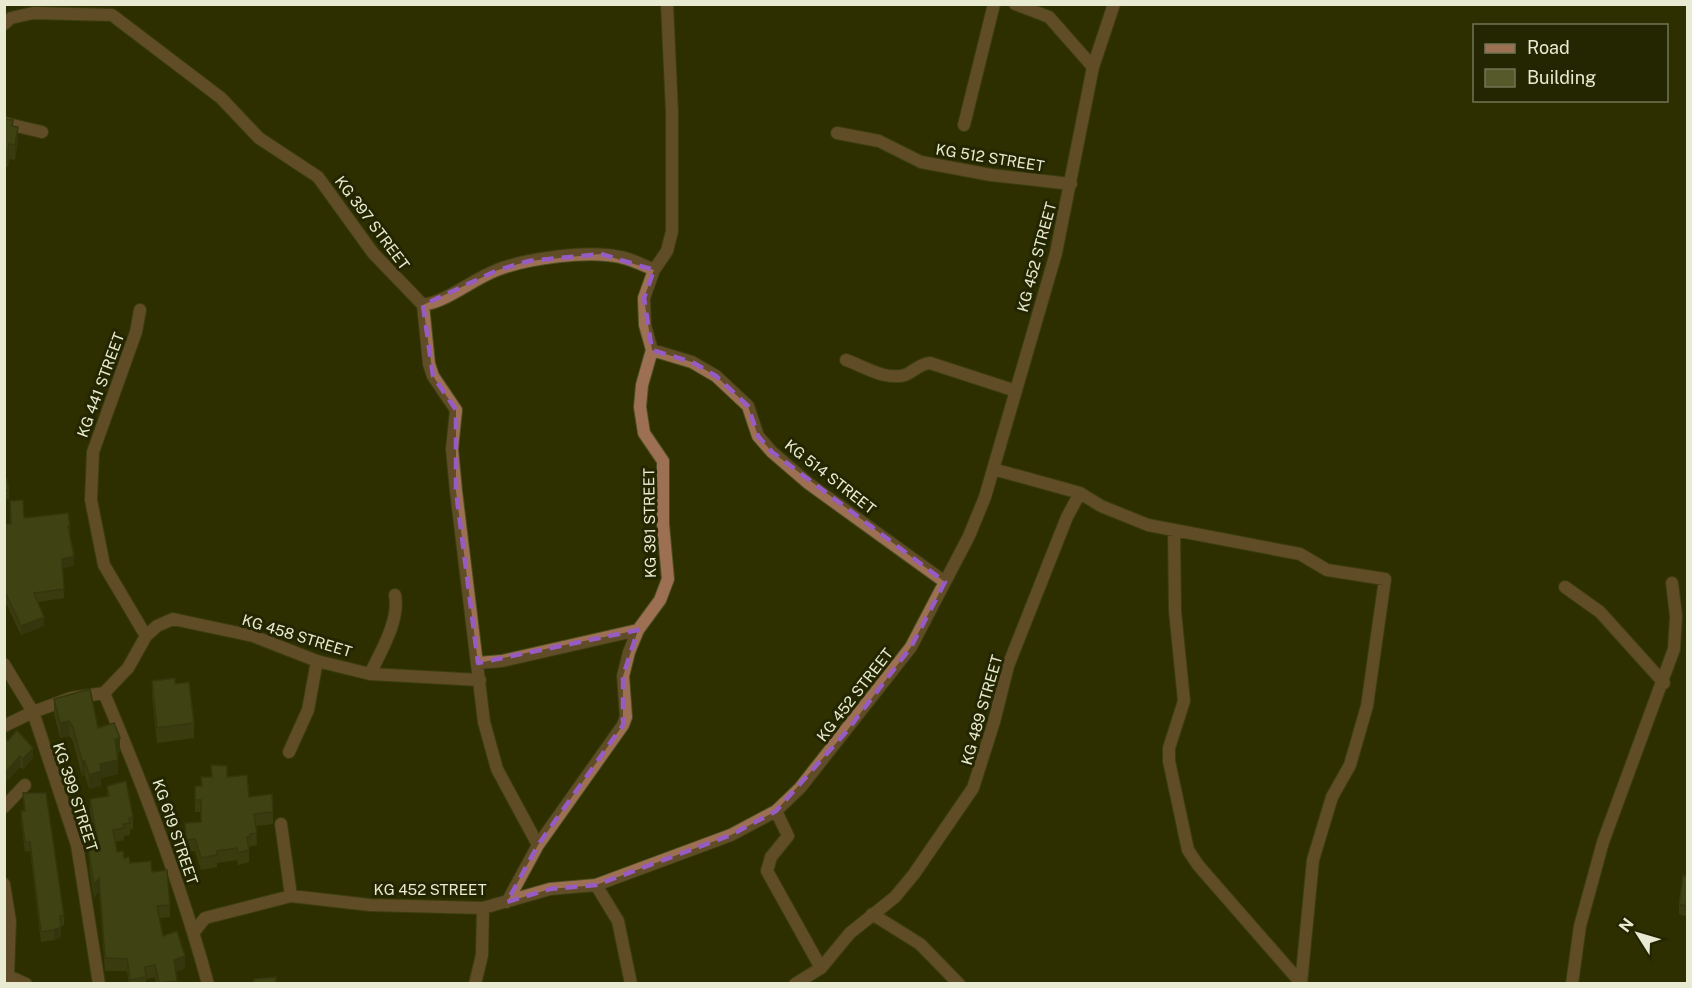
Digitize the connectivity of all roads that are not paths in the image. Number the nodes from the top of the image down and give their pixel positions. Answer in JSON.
{"nodes":[{"id":1,"x":667,"y":4,"type":"edge"},
{"id":2,"x":994,"y":4,"type":"edge"},
{"id":3,"x":1016,"y":4,"type":"edge"},
{"id":4,"x":1114,"y":4,"type":"edge"},
{"id":5,"x":109,"y":10,"type":"edge"},
{"id":6,"x":4,"y":24,"type":"edge"},
{"id":7,"x":1093,"y":67,"type":"junction"},
{"id":8,"x":4,"y":123,"type":"edge"},
{"id":9,"x":964,"y":125,"type":"dead end"},
{"id":10,"x":42,"y":132,"type":"dead end"},
{"id":11,"x":837,"y":133,"type":"dead end"},
{"id":12,"x":1071,"y":184,"type":"junction"},
{"id":13,"x":654,"y":270,"type":"junction"},
{"id":14,"x":423,"y":305,"type":"junction"},
{"id":15,"x":140,"y":310,"type":"dead end"},
{"id":16,"x":652,"y":350,"type":"junction"},
{"id":17,"x":846,"y":360,"type":"dead end"},
{"id":18,"x":1016,"y":391,"type":"junction"},
{"id":19,"x":993,"y":469,"type":"junction"},
{"id":20,"x":1080,"y":493,"type":"junction"},
{"id":21,"x":1174,"y":530,"type":"junction"},
{"id":22,"x":945,"y":582,"type":"junction"},
{"id":23,"x":1672,"y":583,"type":"dead end"},
{"id":24,"x":1565,"y":586,"type":"dead end"},
{"id":25,"x":395,"y":595,"type":"dead end"},
{"id":26,"x":638,"y":630,"type":"junction"},
{"id":27,"x":146,"y":636,"type":"junction"},
{"id":28,"x":317,"y":661,"type":"junction"},
{"id":29,"x":478,"y":663,"type":"junction"},
{"id":30,"x":4,"y":664,"type":"edge"},
{"id":31,"x":370,"y":674,"type":"junction"},
{"id":32,"x":480,"y":680,"type":"junction"},
{"id":33,"x":1664,"y":683,"type":"junction"},
{"id":34,"x":104,"y":693,"type":"junction"},
{"id":35,"x":33,"y":712,"type":"junction"},
{"id":36,"x":4,"y":726,"type":"edge"},
{"id":37,"x":289,"y":752,"type":"dead end"},
{"id":38,"x":25,"y":785,"type":"dead end"},
{"id":39,"x":4,"y":807,"type":"edge"},
{"id":40,"x":776,"y":811,"type":"junction"},
{"id":41,"x":281,"y":824,"type":"dead end"},
{"id":42,"x":538,"y":845,"type":"junction"},
{"id":43,"x":4,"y":884,"type":"edge"},
{"id":44,"x":596,"y":885,"type":"junction"},
{"id":45,"x":291,"y":896,"type":"junction"},
{"id":46,"x":507,"y":902,"type":"junction"},
{"id":47,"x":483,"y":908,"type":"junction"},
{"id":48,"x":872,"y":914,"type":"junction"},
{"id":49,"x":194,"y":932,"type":"junction"},
{"id":50,"x":821,"y":968,"type":"junction"},
{"id":51,"x":6,"y":975,"type":"edge"},
{"id":52,"x":1301,"y":983,"type":"edge"},
{"id":53,"x":27,"y":984,"type":"edge"},
{"id":54,"x":99,"y":984,"type":"edge"},
{"id":55,"x":208,"y":984,"type":"edge"},
{"id":56,"x":475,"y":984,"type":"edge"},
{"id":57,"x":631,"y":984,"type":"edge"},
{"id":58,"x":795,"y":984,"type":"edge"},
{"id":59,"x":959,"y":984,"type":"edge"},
{"id":60,"x":1572,"y":984,"type":"edge"}],
"edges":[{"from":1,"to":13,"type":"street","name":"KG 391 STREET"},
{"from":2,"to":9,"type":"street"},
{"from":3,"to":7,"type":"street"},
{"from":4,"to":7,"type":"street","name":"KG 452 STREET"},
{"from":5,"to":6,"type":"street","name":"KG 397 STREET"},
{"from":5,"to":14,"type":"street","name":"KG 397 STREET"},
{"from":7,"to":12,"type":"street","name":"KG 452 STREET"},
{"from":8,"to":10,"type":"street"},
{"from":11,"to":12,"type":"street","name":"KG 512 STREET"},
{"from":12,"to":18,"type":"street","name":"KG 452 STREET"},
{"from":13,"to":14,"type":"street"},
{"from":13,"to":16,"type":"street","name":"KG 391 STREET"},
{"from":14,"to":29,"type":"street"},
{"from":15,"to":27,"type":"street","name":"KG 441 STREET"},
{"from":16,"to":22,"type":"street","name":"KG 514 STREET"},
{"from":16,"to":26,"type":"street","name":"KG 391 STREET"},
{"from":17,"to":18,"type":"street"},
{"from":18,"to":19,"type":"street","name":"KG 452 STREET"},
{"from":19,"to":20,"type":"street"},
{"from":19,"to":22,"type":"street","name":"KG 452 STREET"},
{"from":20,"to":21,"type":"street"},
{"from":20,"to":48,"type":"street","name":"KG 489 STREET"},
{"from":21,"to":52,"type":"street"},
{"from":21,"to":52,"type":"street"},
{"from":22,"to":40,"type":"street","name":"KG 452 STREET"},
{"from":23,"to":33,"type":"street"},
{"from":24,"to":33,"type":"street"},
{"from":25,"to":31,"type":"street"},
{"from":26,"to":29,"type":"street"},
{"from":26,"to":42,"type":"street","name":"KG 391 STREET"},
{"from":27,"to":28,"type":"street","name":"KG 458 STREET"},
{"from":27,"to":34,"type":"street"},
{"from":28,"to":31,"type":"street","name":"KG 458 STREET"},
{"from":28,"to":37,"type":"street"},
{"from":29,"to":32,"type":"street"},
{"from":30,"to":35,"type":"street","name":"KG 399 STREET"},
{"from":31,"to":32,"type":"street","name":"KG 458 STREET"},
{"from":32,"to":42,"type":"street"},
{"from":33,"to":60,"type":"street"},
{"from":34,"to":35,"type":"street"},
{"from":34,"to":49,"type":"street","name":"KG 619 STREET"},
{"from":35,"to":36,"type":"street"},
{"from":35,"to":54,"type":"street","name":"KG 399 STREET"},
{"from":38,"to":39,"type":"street"},
{"from":40,"to":44,"type":"street","name":"KG 452 STREET"},
{"from":40,"to":50,"type":"street"},
{"from":41,"to":45,"type":"street"},
{"from":42,"to":46,"type":"street","name":"KG 391 STREET"},
{"from":43,"to":51,"type":"street"},
{"from":44,"to":46,"type":"street","name":"KG 452 STREET"},
{"from":44,"to":57,"type":"street"},
{"from":45,"to":47,"type":"street","name":"KG 452 STREET"},
{"from":45,"to":49,"type":"street","name":"KG 452 STREET"},
{"from":46,"to":47,"type":"street","name":"KG 452 STREET"},
{"from":47,"to":56,"type":"street"},
{"from":48,"to":50,"type":"street","name":"KG 489 STREET"},
{"from":48,"to":59,"type":"street"},
{"from":49,"to":55,"type":"street","name":"KG 619 STREET"},
{"from":50,"to":58,"type":"street","name":"KG 489 STREET"},
{"from":51,"to":53,"type":"street"}]}
